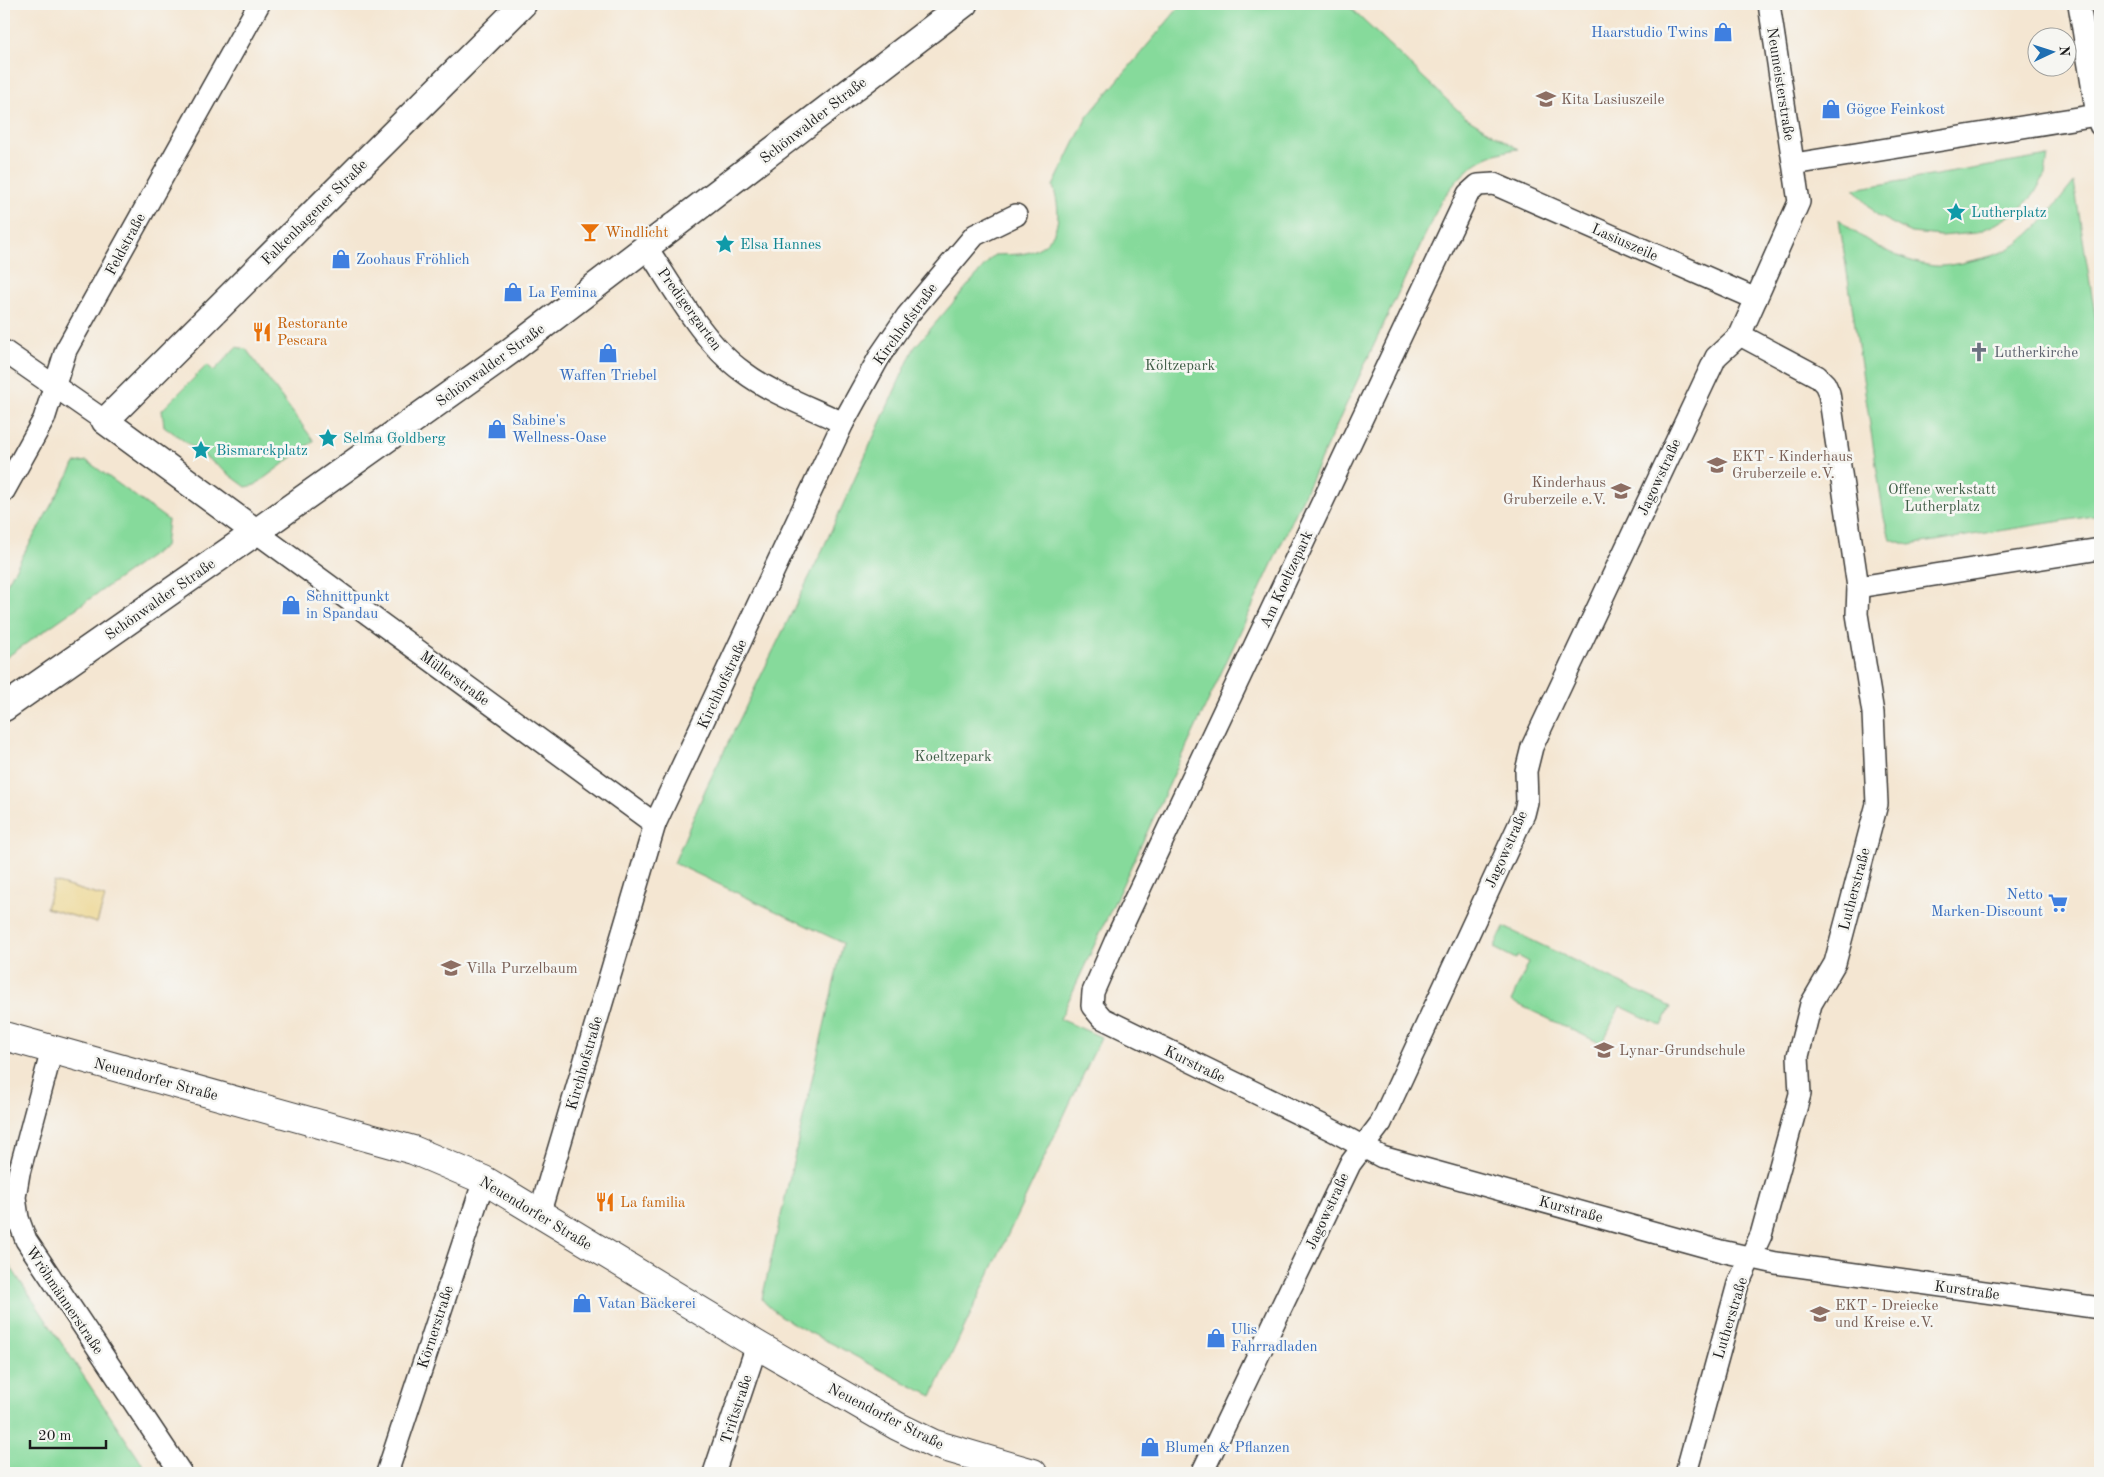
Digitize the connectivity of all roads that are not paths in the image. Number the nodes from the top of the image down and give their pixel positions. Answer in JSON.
{"nodes":[{"id":1,"x":259,"y":4,"type":"edge"},
{"id":2,"x":523,"y":4,"type":"edge"},
{"id":3,"x":964,"y":4,"type":"edge"},
{"id":4,"x":1769,"y":4,"type":"edge"},
{"id":5,"x":2079,"y":4,"type":"edge"},
{"id":6,"x":2099,"y":120,"type":"edge"},
{"id":7,"x":1794,"y":164,"type":"junction"},
{"id":8,"x":1494,"y":184,"type":"joint"},
{"id":9,"x":1016,"y":215,"type":"dead end"},
{"id":10,"x":646,"y":248,"type":"junction"},
{"id":11,"x":1756,"y":299,"type":"junction"},
{"id":12,"x":1740,"y":335,"type":"junction"},
{"id":13,"x":4,"y":351,"type":"edge"},
{"id":14,"x":55,"y":387,"type":"junction"},
{"id":15,"x":105,"y":420,"type":"junction"},
{"id":16,"x":844,"y":423,"type":"junction"},
{"id":17,"x":4,"y":491,"type":"edge"},
{"id":18,"x":256,"y":532,"type":"junction"},
{"id":19,"x":2100,"y":548,"type":"edge"},
{"id":20,"x":1858,"y":588,"type":"junction"},
{"id":21,"x":4,"y":708,"type":"edge"},
{"id":22,"x":655,"y":824,"type":"junction"},
{"id":23,"x":1093,"y":992,"type":"joint"},
{"id":24,"x":4,"y":1036,"type":"edge"},
{"id":25,"x":52,"y":1050,"type":"junction"},
{"id":26,"x":1363,"y":1147,"type":"junction"},
{"id":27,"x":484,"y":1180,"type":"junction"},
{"id":28,"x":539,"y":1215,"type":"junction"},
{"id":29,"x":1750,"y":1258,"type":"junction"},
{"id":30,"x":2100,"y":1308,"type":"edge"},
{"id":31,"x":757,"y":1345,"type":"junction"},
{"id":32,"x":181,"y":1473,"type":"edge"},
{"id":33,"x":386,"y":1473,"type":"edge"},
{"id":34,"x":714,"y":1473,"type":"edge"},
{"id":35,"x":1033,"y":1473,"type":"edge"},
{"id":36,"x":1202,"y":1473,"type":"edge"},
{"id":37,"x":1686,"y":1473,"type":"edge"}],
"edges":[{"from":1,"to":14,"type":"street","name":"Feldstraße"},
{"from":2,"to":15,"type":"street","name":"Falkenhagener Straße"},
{"from":3,"to":10,"type":"street","name":"Schönwalder Straße"},
{"from":4,"to":7,"type":"street","name":"Neumeisterstraße"},
{"from":5,"to":6,"type":"street"},
{"from":6,"to":7,"type":"street"},
{"from":7,"to":11,"type":"street","name":"Jagowstraße"},
{"from":8,"to":11,"type":"street","name":"Lasiuszeile"},
{"from":8,"to":23,"type":"street","name":"Am Koeltzepark"},
{"from":9,"to":16,"type":"street","name":"Kirchhofstraße"},
{"from":10,"to":16,"type":"street","name":"Predigergarten"},
{"from":10,"to":18,"type":"street","name":"Schönwalder Straße"},
{"from":11,"to":12,"type":"street","name":"Jagowstraße"},
{"from":12,"to":20,"type":"street","name":"Lutherstraße"},
{"from":12,"to":26,"type":"street","name":"Jagowstraße"},
{"from":13,"to":14,"type":"street"},
{"from":14,"to":15,"type":"street"},
{"from":14,"to":17,"type":"street","name":"Feldstraße"},
{"from":15,"to":18,"type":"street"},
{"from":16,"to":22,"type":"street","name":"Kirchhofstraße"},
{"from":18,"to":21,"type":"street","name":"Schönwalder Straße"},
{"from":18,"to":22,"type":"street","name":"Müllerstraße"},
{"from":19,"to":20,"type":"street"},
{"from":20,"to":29,"type":"street","name":"Lutherstraße"},
{"from":22,"to":28,"type":"street","name":"Kirchhofstraße"},
{"from":23,"to":26,"type":"street","name":"Kurstraße"},
{"from":24,"to":25,"type":"main road","name":"Neuendorfer Straße"},
{"from":25,"to":27,"type":"main road","name":"Neuendorfer Straße"},
{"from":25,"to":32,"type":"street","name":"Wröhmännerstraße"},
{"from":26,"to":29,"type":"street","name":"Kurstraße"},
{"from":26,"to":36,"type":"street","name":"Jagowstraße"},
{"from":27,"to":28,"type":"main road","name":"Neuendorfer Straße"},
{"from":27,"to":33,"type":"street","name":"Körnerstraße"},
{"from":28,"to":31,"type":"main road","name":"Neuendorfer Straße"},
{"from":29,"to":30,"type":"street","name":"Kurstraße"},
{"from":29,"to":37,"type":"street","name":"Lutherstraße"},
{"from":31,"to":34,"type":"street","name":"Triftstraße"},
{"from":31,"to":35,"type":"main road","name":"Neuendorfer Straße"}]}
